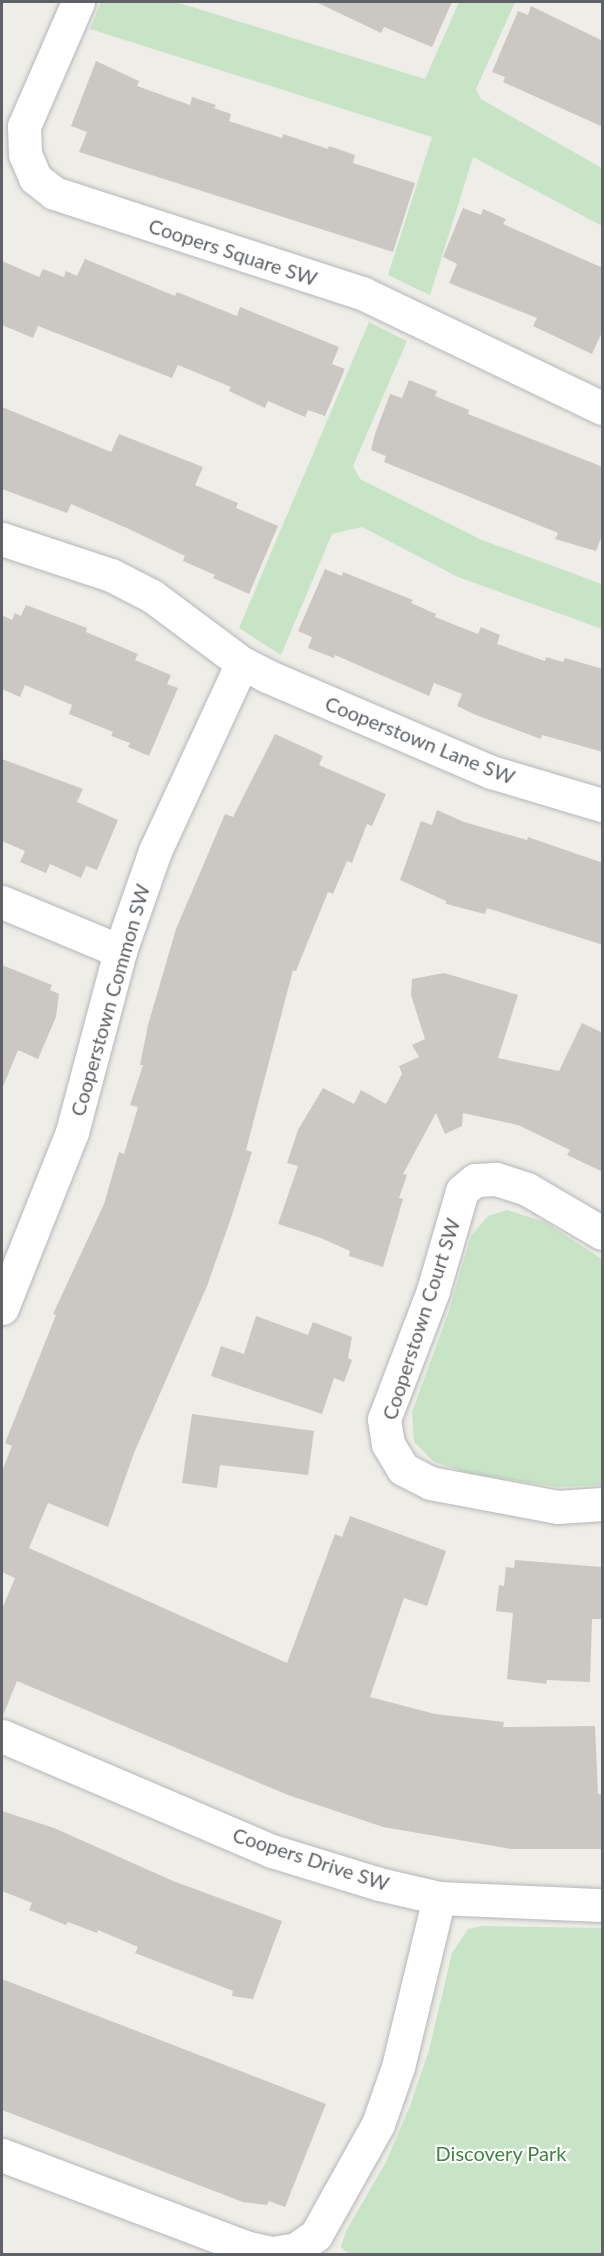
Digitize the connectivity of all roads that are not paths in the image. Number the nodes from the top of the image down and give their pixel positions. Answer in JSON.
{"nodes":[{"id":1,"x":78,"y":2,"type":"edge"},
{"id":2,"x":603,"y":408,"type":"edge"},
{"id":3,"x":2,"y":538,"type":"edge"},
{"id":4,"x":242,"y":663,"type":"junction"},
{"id":5,"x":603,"y":805,"type":"edge"},
{"id":6,"x":2,"y":902,"type":"edge"},
{"id":7,"x":120,"y":951,"type":"junction"},
{"id":8,"x":603,"y":1233,"type":"edge"},
{"id":9,"x":2,"y":1308,"type":"edge"},
{"id":10,"x":603,"y":1504,"type":"edge"},
{"id":11,"x":2,"y":1736,"type":"edge"},
{"id":12,"x":439,"y":1898,"type":"junction"},
{"id":13,"x":603,"y":1905,"type":"edge"},
{"id":14,"x":2,"y":2155,"type":"edge"}],
"edges":[{"from":1,"to":2,"type":"street","name":"Coopers Square SW"},
{"from":3,"to":4,"type":"street","name":"Cooperstown Lane SW"},
{"from":4,"to":5,"type":"street","name":"Cooperstown Lane SW"},
{"from":4,"to":7,"type":"street","name":"Cooperstown Common SW"},
{"from":6,"to":7,"type":"street"},
{"from":7,"to":9,"type":"street","name":"Cooperstown Common SW"},
{"from":8,"to":10,"type":"street","name":"Cooperstown Court SW"},
{"from":11,"to":12,"type":"street","name":"Coopers Drive SW"},
{"from":12,"to":13,"type":"street","name":"Coopers Drive SW"},
{"from":12,"to":14,"type":"street"}]}
